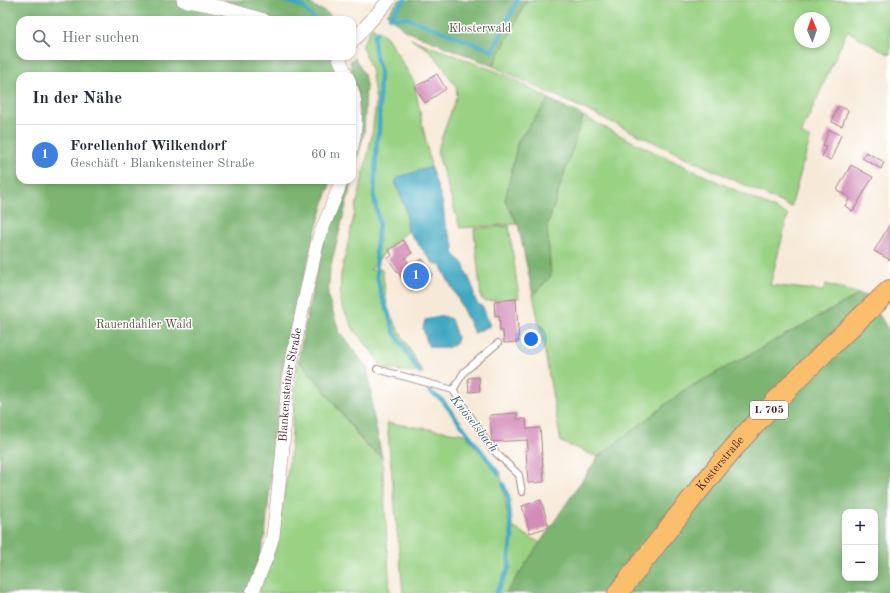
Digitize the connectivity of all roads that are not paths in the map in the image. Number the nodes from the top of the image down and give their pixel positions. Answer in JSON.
{"nodes":[{"id":1,"x":183,"y":0,"type":"edge"},
{"id":2,"x":389,"y":0,"type":"edge"},
{"id":3,"x":251,"y":16,"type":"edge"},
{"id":4,"x":356,"y":37,"type":"edge"},
{"id":5,"x":341,"y":60,"type":"edge"},
{"id":6,"x":345,"y":72,"type":"edge"},
{"id":7,"x":340,"y":184,"type":"edge"},
{"id":8,"x":890,"y":290,"type":"edge"},
{"id":9,"x":498,"y":343,"type":"dead end"},
{"id":10,"x":377,"y":369,"type":"dead end"},
{"id":11,"x":453,"y":390,"type":"junction"},
{"id":12,"x":522,"y":492,"type":"dead end"},
{"id":13,"x":660,"y":541,"type":"junction"},
{"id":14,"x":252,"y":593,"type":"edge"},
{"id":15,"x":618,"y":593,"type":"edge"},
{"id":16,"x":627,"y":593,"type":"edge"}],
"edges":[{"from":1,"to":3,"type":"street"},
{"from":2,"to":4,"type":"street"},
{"from":5,"to":6,"type":"street"},
{"from":7,"to":14,"type":"street","name":"Blankensteiner Straße"},
{"from":8,"to":13,"type":"main road","name":"Kosterstraße","number":"L 705"},
{"from":9,"to":11,"type":"lane"},
{"from":10,"to":11,"type":"lane"},
{"from":11,"to":12,"type":"lane"},
{"from":13,"to":15,"type":"main road","name":"Kosterstraße","number":"L 705"},
{"from":13,"to":16,"type":"main road","name":"Kosterstraße","number":"L 705"}]}
